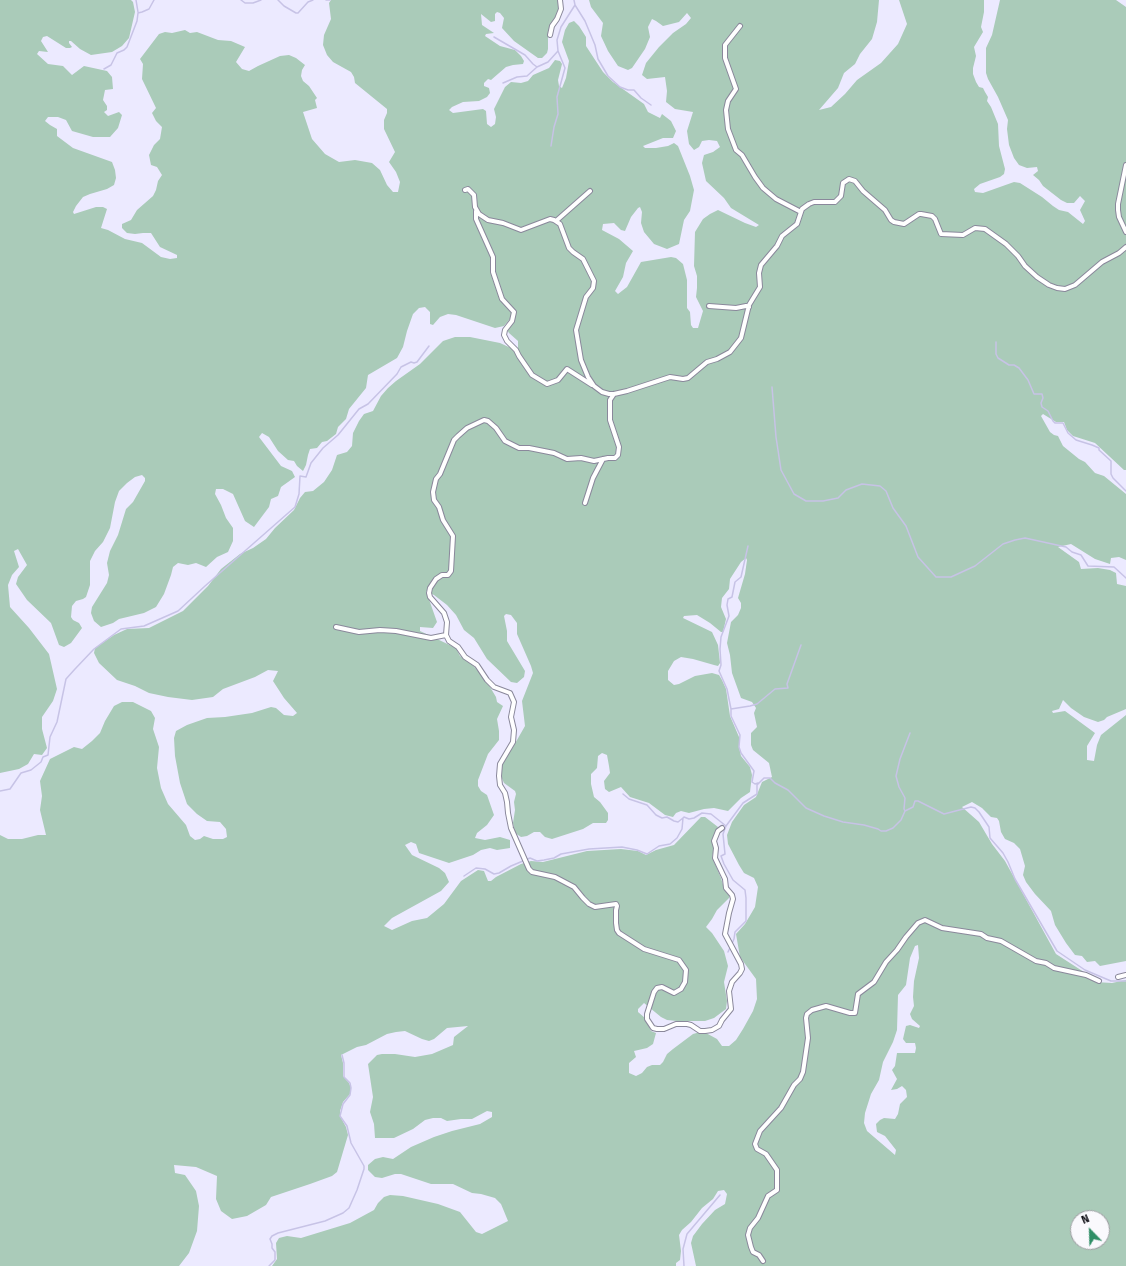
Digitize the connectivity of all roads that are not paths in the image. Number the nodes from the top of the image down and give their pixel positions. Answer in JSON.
{"nodes":[{"id":1,"x":560,"y":0,"type":"edge"},
{"id":2,"x":740,"y":26,"type":"dead end"},
{"id":3,"x":550,"y":35,"type":"dead end"},
{"id":4,"x":1126,"y":165,"type":"edge"},
{"id":5,"x":465,"y":190,"type":"dead end"},
{"id":6,"x":590,"y":191,"type":"dead end"},
{"id":7,"x":476,"y":210,"type":"junction"},
{"id":8,"x":801,"y":212,"type":"junction"},
{"id":9,"x":556,"y":221,"type":"junction"},
{"id":10,"x":1126,"y":232,"type":"edge"},
{"id":11,"x":1126,"y":247,"type":"edge"},
{"id":12,"x":709,"y":306,"type":"dead end"},
{"id":13,"x":749,"y":307,"type":"junction"},
{"id":14,"x":594,"y":386,"type":"junction"},
{"id":15,"x":614,"y":394,"type":"junction"},
{"id":16,"x":604,"y":459,"type":"junction"},
{"id":17,"x":585,"y":503,"type":"dead end"},
{"id":18,"x":336,"y":627,"type":"dead end"},
{"id":19,"x":446,"y":635,"type":"junction"},
{"id":20,"x":722,"y":828,"type":"dead end"},
{"id":21,"x":1126,"y":975,"type":"edge"},
{"id":22,"x":1118,"y":977,"type":"dead end"},
{"id":23,"x":1099,"y":981,"type":"dead end"},
{"id":24,"x":763,"y":1261,"type":"dead end"}],
"edges":[{"from":1,"to":3,"type":"street"},
{"from":2,"to":8,"type":"street"},
{"from":4,"to":10,"type":"street"},
{"from":5,"to":7,"type":"street"},
{"from":6,"to":9,"type":"street"},
{"from":7,"to":9,"type":"street"},
{"from":7,"to":14,"type":"street"},
{"from":8,"to":11,"type":"street"},
{"from":8,"to":13,"type":"street"},
{"from":9,"to":14,"type":"street"},
{"from":12,"to":13,"type":"street"},
{"from":13,"to":15,"type":"street"},
{"from":14,"to":15,"type":"street"},
{"from":15,"to":16,"type":"street"},
{"from":16,"to":17,"type":"street"},
{"from":16,"to":19,"type":"street"},
{"from":18,"to":19,"type":"street"},
{"from":19,"to":20,"type":"street"},
{"from":21,"to":22,"type":"street"},
{"from":23,"to":24,"type":"street"}]}
